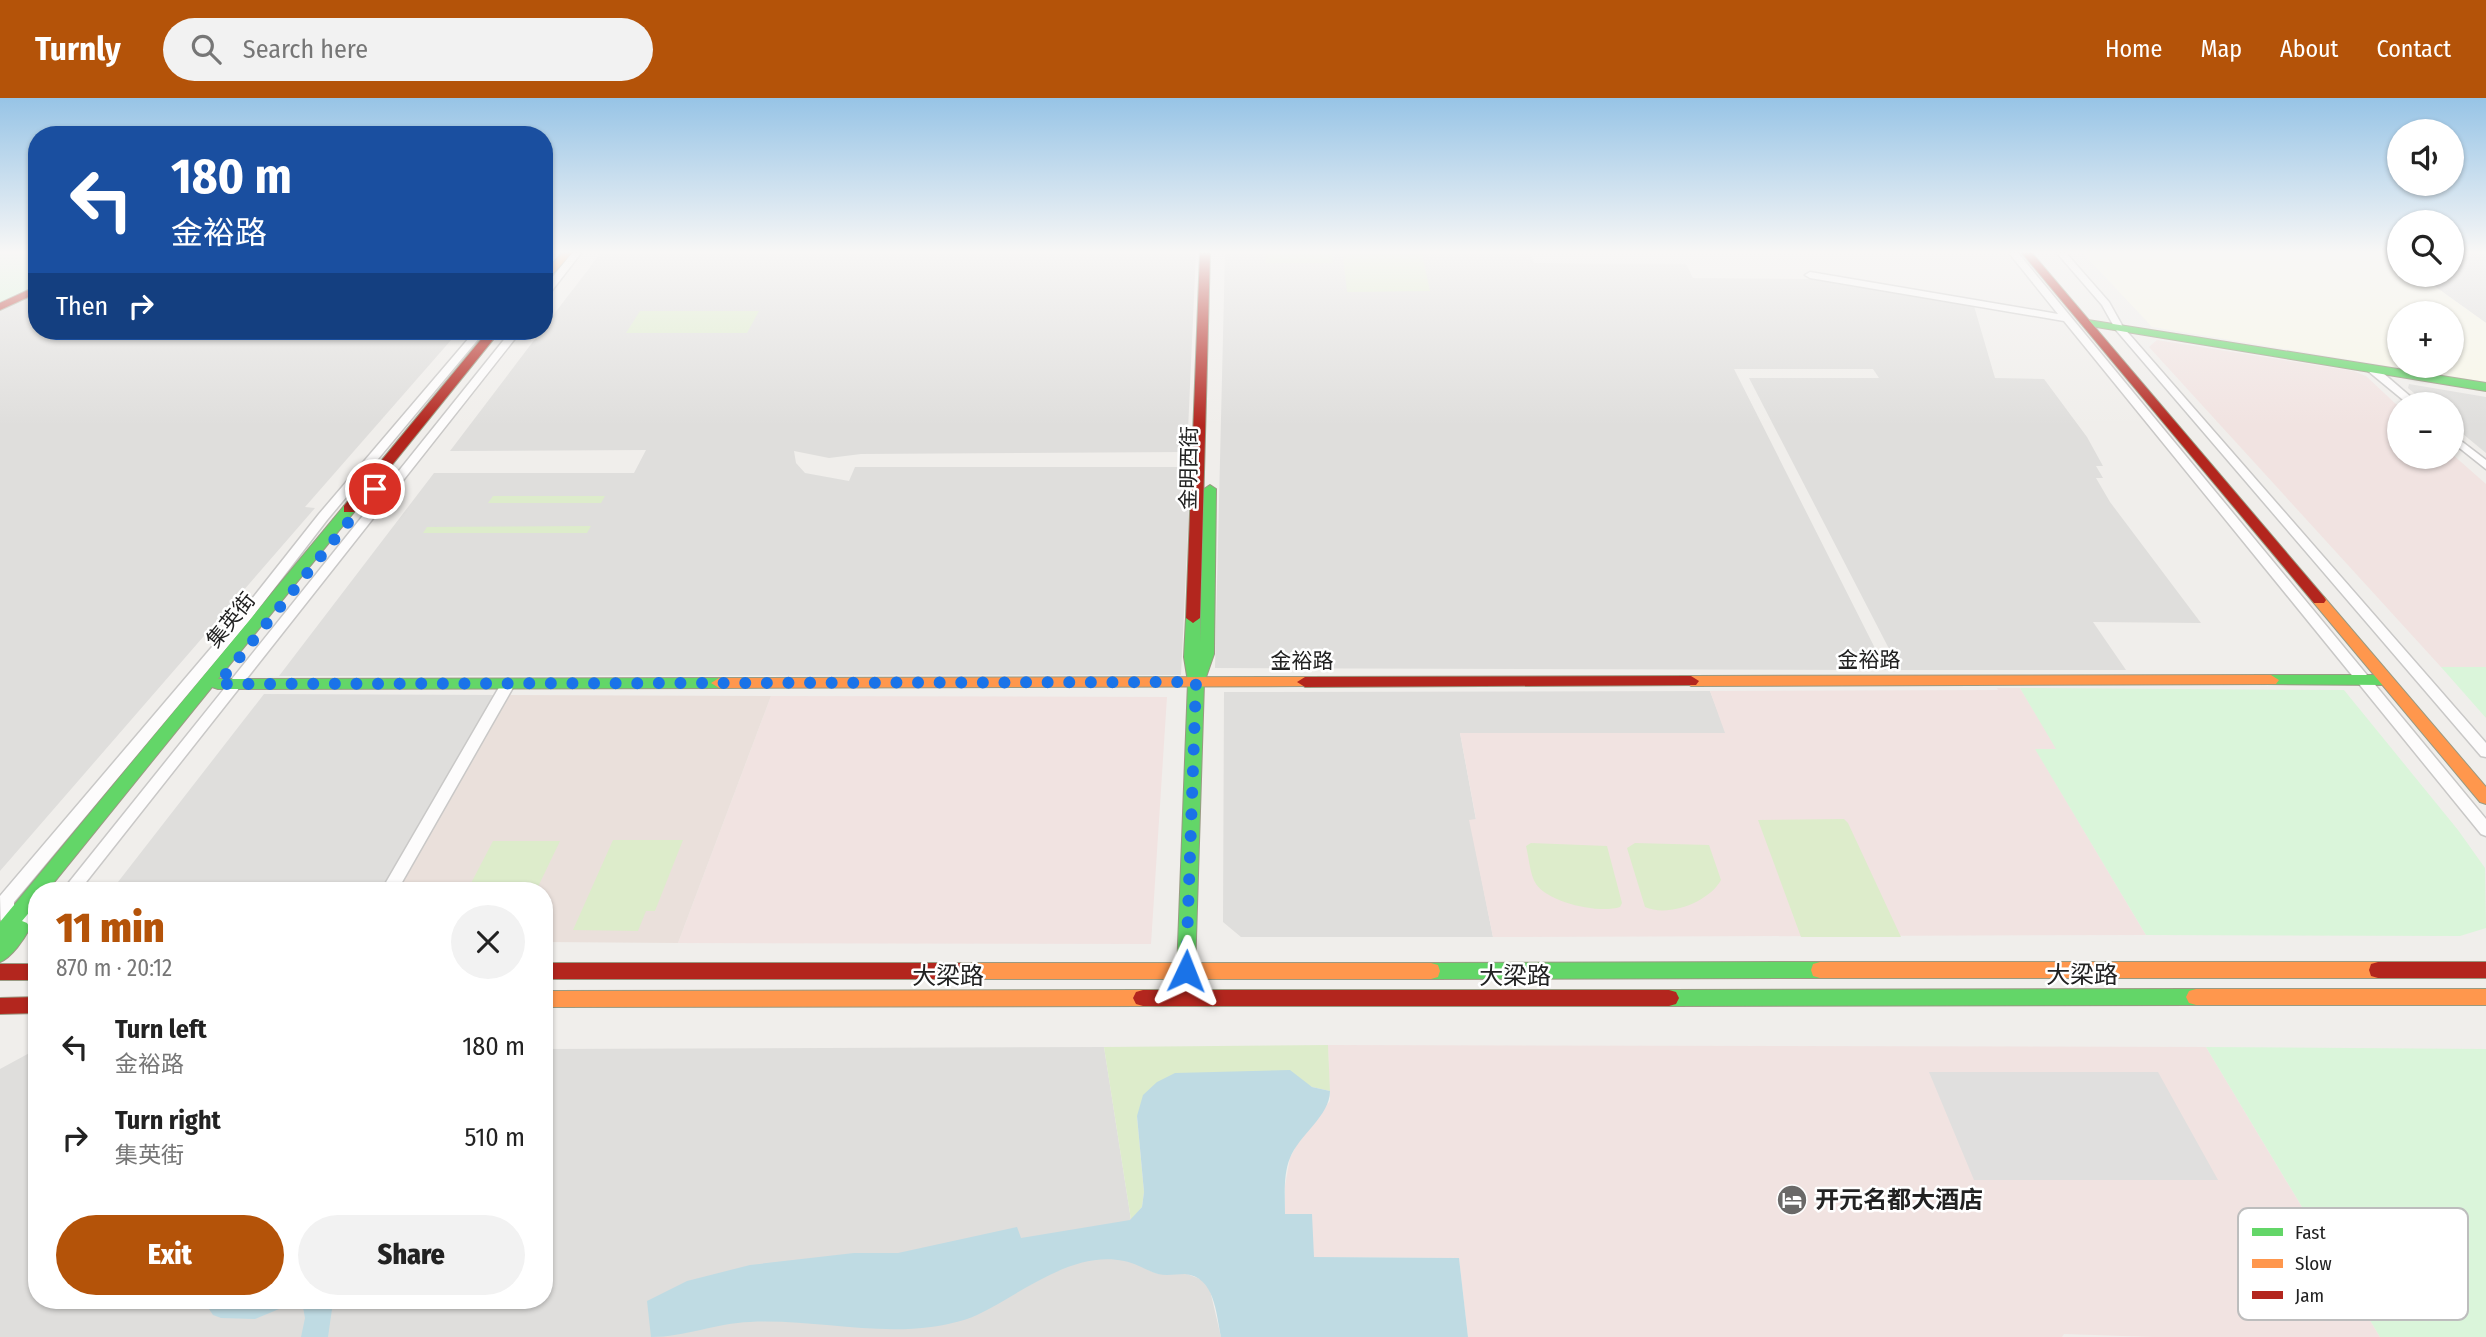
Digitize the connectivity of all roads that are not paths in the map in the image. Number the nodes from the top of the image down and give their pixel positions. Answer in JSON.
{"nodes":[{"id":1,"x":1203,"y":311,"type":"edge"},
{"id":2,"x":1214,"y":311,"type":"edge"},
{"id":3,"x":2023,"y":311,"type":"edge"},
{"id":4,"x":2060,"y":311,"type":"edge"},
{"id":5,"x":2082,"y":311,"type":"edge"},
{"id":6,"x":2084,"y":311,"type":"edge"},
{"id":7,"x":2110,"y":311,"type":"edge"},
{"id":8,"x":2066,"y":318,"type":"junction"},
{"id":9,"x":2094,"y":324,"type":"junction"},
{"id":10,"x":2119,"y":328,"type":"junction"},
{"id":11,"x":472,"y":340,"type":"edge"},
{"id":12,"x":487,"y":340,"type":"edge"},
{"id":13,"x":496,"y":340,"type":"edge"},
{"id":14,"x":509,"y":340,"type":"edge"},
{"id":15,"x":2372,"y":369,"type":"junction"},
{"id":16,"x":2486,"y":387,"type":"edge"},
{"id":17,"x":2400,"y":392,"type":"edge"},
{"id":18,"x":2464,"y":447,"type":"edge"},
{"id":19,"x":2486,"y":466,"type":"edge"},
{"id":20,"x":2363,"y":680,"type":"junction"},
{"id":21,"x":2386,"y":680,"type":"junction"},
{"id":22,"x":1196,"y":682,"type":"junction"},
{"id":23,"x":218,"y":684,"type":"junction"},
{"id":24,"x":236,"y":684,"type":"junction"},
{"id":25,"x":508,"y":684,"type":"junction"},
{"id":26,"x":2486,"y":751,"type":"edge"},
{"id":27,"x":2486,"y":776,"type":"edge"},
{"id":28,"x":2486,"y":798,"type":"edge"},
{"id":29,"x":2486,"y":830,"type":"edge"},
{"id":30,"x":44,"y":882,"type":"edge"},
{"id":31,"x":58,"y":882,"type":"edge"},
{"id":32,"x":77,"y":882,"type":"edge"},
{"id":33,"x":394,"y":882,"type":"edge"},
{"id":34,"x":28,"y":902,"type":"edge"},
{"id":35,"x":28,"y":921,"type":"edge"},
{"id":36,"x":4,"y":931,"type":"edge"},
{"id":37,"x":0,"y":954,"type":"edge"},
{"id":38,"x":2486,"y":970,"type":"edge"},
{"id":39,"x":553,"y":971,"type":"edge"},
{"id":40,"x":1186,"y":971,"type":"junction"},
{"id":41,"x":0,"y":972,"type":"edge"},
{"id":42,"x":28,"y":972,"type":"edge"},
{"id":43,"x":2486,"y":998,"type":"edge"},
{"id":44,"x":553,"y":999,"type":"edge"},
{"id":45,"x":28,"y":1005,"type":"edge"},
{"id":46,"x":0,"y":1006,"type":"edge"}],
"edges":[{"from":1,"to":22,"type":"main road","name":"金明西街"},
{"from":2,"to":22,"type":"main road","name":"金明西街"},
{"from":3,"to":8,"type":"street"},
{"from":4,"to":8,"type":"street"},
{"from":5,"to":9,"type":"main road"},
{"from":6,"to":9,"type":"main road"},
{"from":7,"to":10,"type":"street"},
{"from":8,"to":9,"type":"street"},
{"from":8,"to":20,"type":"street"},
{"from":9,"to":10,"type":"main road"},
{"from":9,"to":21,"type":"main road"},
{"from":9,"to":27,"type":"main road"},
{"from":10,"to":15,"type":"main road"},
{"from":10,"to":26,"type":"street"},
{"from":11,"to":36,"type":"street"},
{"from":12,"to":30,"type":"main road","name":"集英街"},
{"from":13,"to":23,"type":"main road","name":"集英街"},
{"from":14,"to":24,"type":"street"},
{"from":15,"to":16,"type":"main road"},
{"from":15,"to":17,"type":"street"},
{"from":18,"to":19,"type":"street"},
{"from":20,"to":21,"type":"main road","name":"金裕路"},
{"from":20,"to":22,"type":"main road","name":"金裕路"},
{"from":20,"to":29,"type":"street"},
{"from":21,"to":28,"type":"main road"},
{"from":22,"to":25,"type":"main road","name":"金裕路"},
{"from":22,"to":40,"type":"main road","name":"金明西街"},
{"from":23,"to":24,"type":"main road","name":"金裕路"},
{"from":23,"to":31,"type":"main road","name":"集英街"},
{"from":24,"to":25,"type":"main road","name":"金裕路"},
{"from":24,"to":32,"type":"street"},
{"from":25,"to":33,"type":"street"},
{"from":34,"to":36,"type":"main road","name":"集英街"},
{"from":35,"to":37,"type":"main road"},
{"from":38,"to":40,"type":"main road","name":"大梁路"},
{"from":39,"to":40,"type":"main road","name":"大梁路"},
{"from":41,"to":42,"type":"main road"},
{"from":43,"to":44,"type":"main road","name":"大梁路"},
{"from":45,"to":46,"type":"main road"}]}
